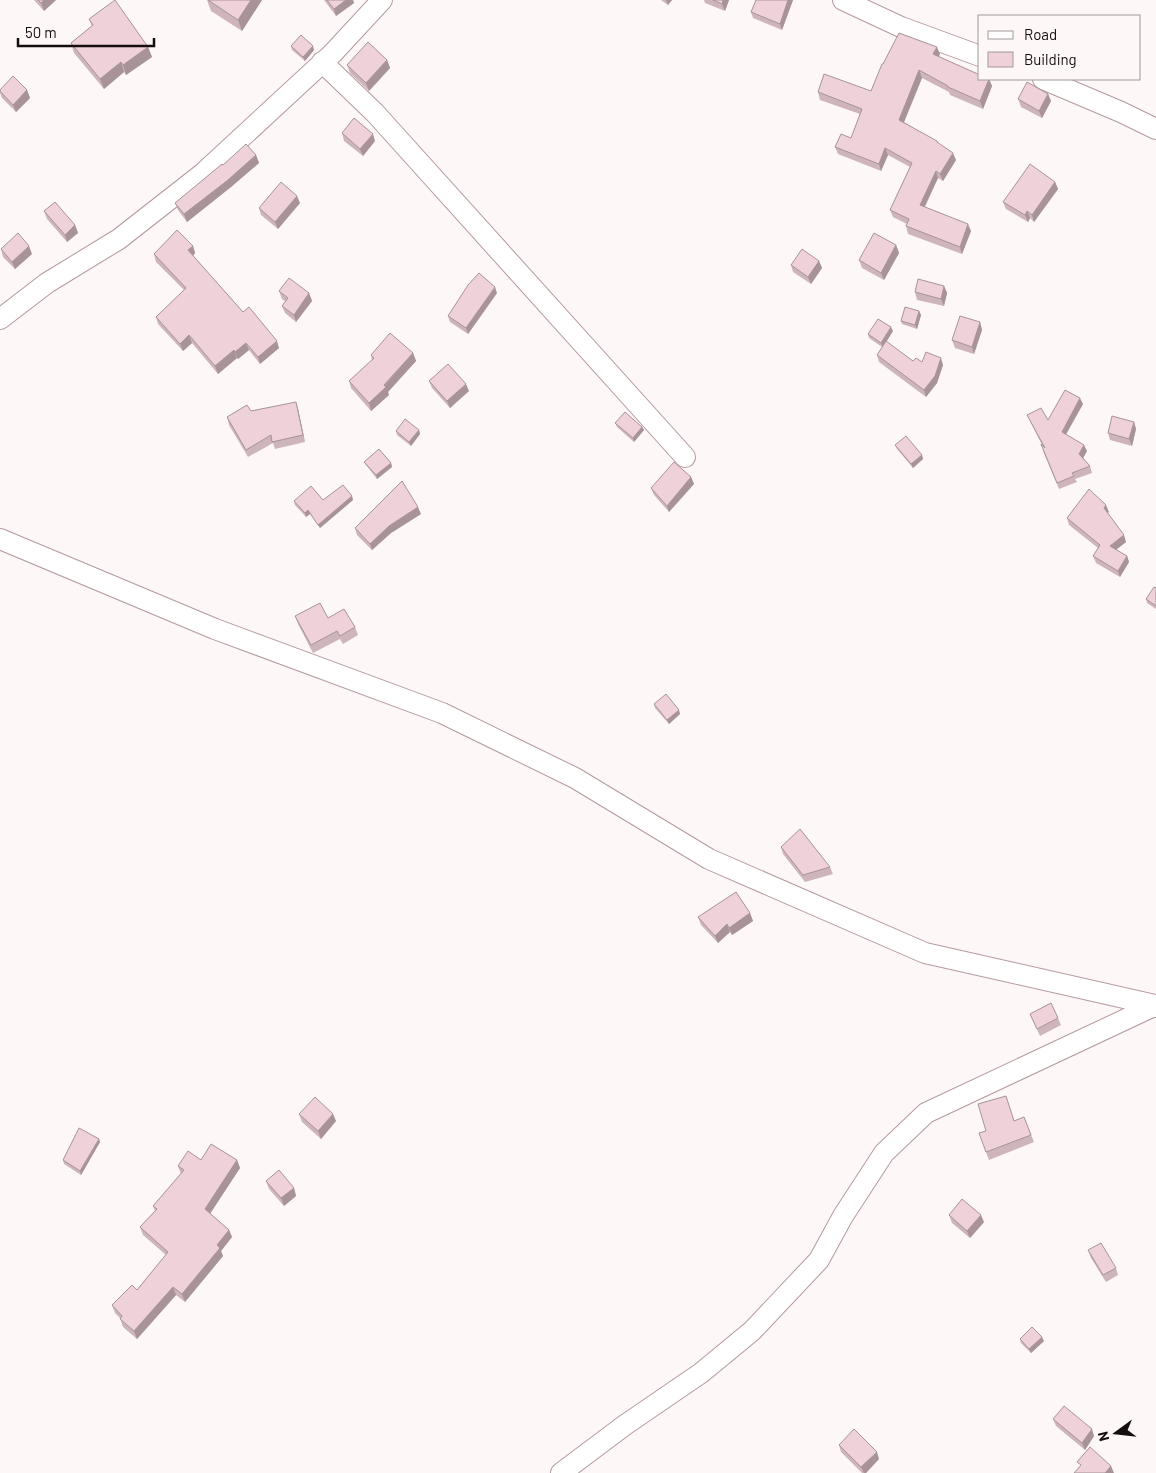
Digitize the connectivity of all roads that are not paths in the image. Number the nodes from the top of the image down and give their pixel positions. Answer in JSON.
{"nodes":[{"id":1,"x":382,"y":0,"type":"edge"},
{"id":2,"x":843,"y":0,"type":"edge"},
{"id":3,"x":978,"y":55,"type":"edge"},
{"id":4,"x":322,"y":62,"type":"junction"},
{"id":5,"x":1045,"y":80,"type":"edge"},
{"id":6,"x":1156,"y":129,"type":"edge"},
{"id":7,"x":0,"y":319,"type":"edge"},
{"id":8,"x":685,"y":457,"type":"dead end"},
{"id":9,"x":0,"y":540,"type":"edge"},
{"id":10,"x":1156,"y":1006,"type":"edge"},
{"id":11,"x":561,"y":1473,"type":"edge"}],
"edges":[{"from":1,"to":4,"type":"street"},
{"from":2,"to":3,"type":"street"},
{"from":4,"to":7,"type":"street"},
{"from":4,"to":8,"type":"street"},
{"from":5,"to":6,"type":"street"},
{"from":9,"to":10,"type":"street"},
{"from":10,"to":11,"type":"street"}]}
